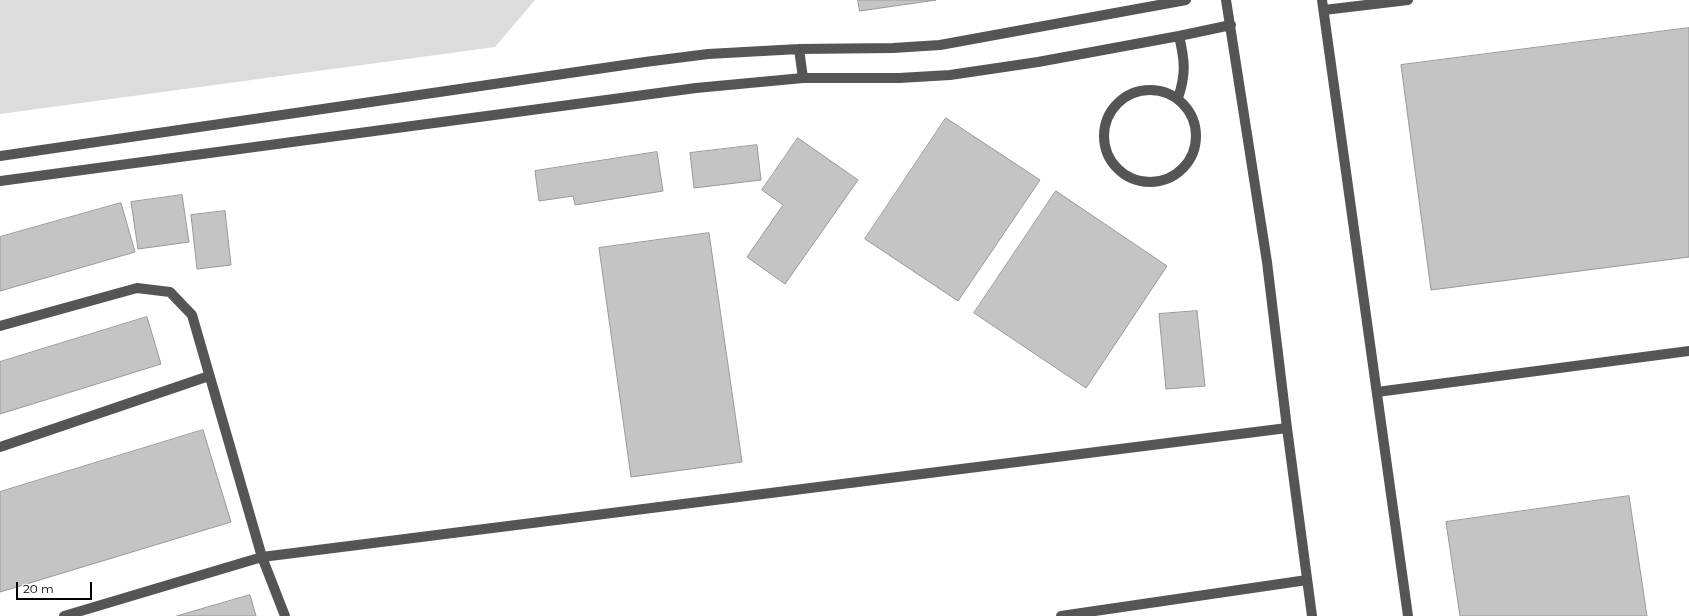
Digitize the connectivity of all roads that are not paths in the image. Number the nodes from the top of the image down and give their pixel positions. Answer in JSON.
{"nodes":[{"id":1,"x":1186,"y":0,"type":"edge"},
{"id":2,"x":1226,"y":0,"type":"edge"},
{"id":3,"x":1408,"y":0,"type":"edge"},
{"id":4,"x":1323,"y":5,"type":"edge"},
{"id":5,"x":1231,"y":25,"type":"junction"},
{"id":6,"x":1180,"y":36,"type":"junction"},
{"id":7,"x":799,"y":49,"type":"junction"},
{"id":8,"x":803,"y":78,"type":"junction"},
{"id":9,"x":1178,"y":98,"type":"junction"},
{"id":10,"x":0,"y":156,"type":"edge"},
{"id":11,"x":0,"y":181,"type":"edge"},
{"id":12,"x":0,"y":326,"type":"edge"},
{"id":13,"x":1689,"y":351,"type":"edge"},
{"id":14,"x":209,"y":376,"type":"junction"},
{"id":15,"x":1377,"y":392,"type":"junction"},
{"id":16,"x":1287,"y":428,"type":"junction"},
{"id":17,"x":0,"y":447,"type":"edge"},
{"id":18,"x":262,"y":557,"type":"junction"},
{"id":19,"x":1307,"y":580,"type":"junction"},
{"id":20,"x":64,"y":616,"type":"edge"},
{"id":21,"x":284,"y":616,"type":"edge"},
{"id":22,"x":1061,"y":616,"type":"edge"},
{"id":23,"x":1312,"y":616,"type":"edge"},
{"id":24,"x":1408,"y":616,"type":"edge"}],
"edges":[{"from":1,"to":7,"type":"street"},
{"from":2,"to":5,"type":"street"},
{"from":3,"to":4,"type":"street"},
{"from":4,"to":15,"type":"street"},
{"from":5,"to":6,"type":"street"},
{"from":5,"to":16,"type":"street"},
{"from":6,"to":8,"type":"street"},
{"from":6,"to":9,"type":"street"},
{"from":7,"to":8,"type":"street"},
{"from":7,"to":10,"type":"street"},
{"from":8,"to":11,"type":"street"},
{"from":9,"to":9,"type":"street"},
{"from":12,"to":14,"type":"street"},
{"from":13,"to":15,"type":"street"},
{"from":14,"to":17,"type":"street"},
{"from":14,"to":18,"type":"street"},
{"from":15,"to":24,"type":"street"},
{"from":16,"to":18,"type":"street"},
{"from":16,"to":19,"type":"street"},
{"from":18,"to":20,"type":"street"},
{"from":18,"to":21,"type":"street"},
{"from":19,"to":22,"type":"street"},
{"from":19,"to":23,"type":"street"}]}
